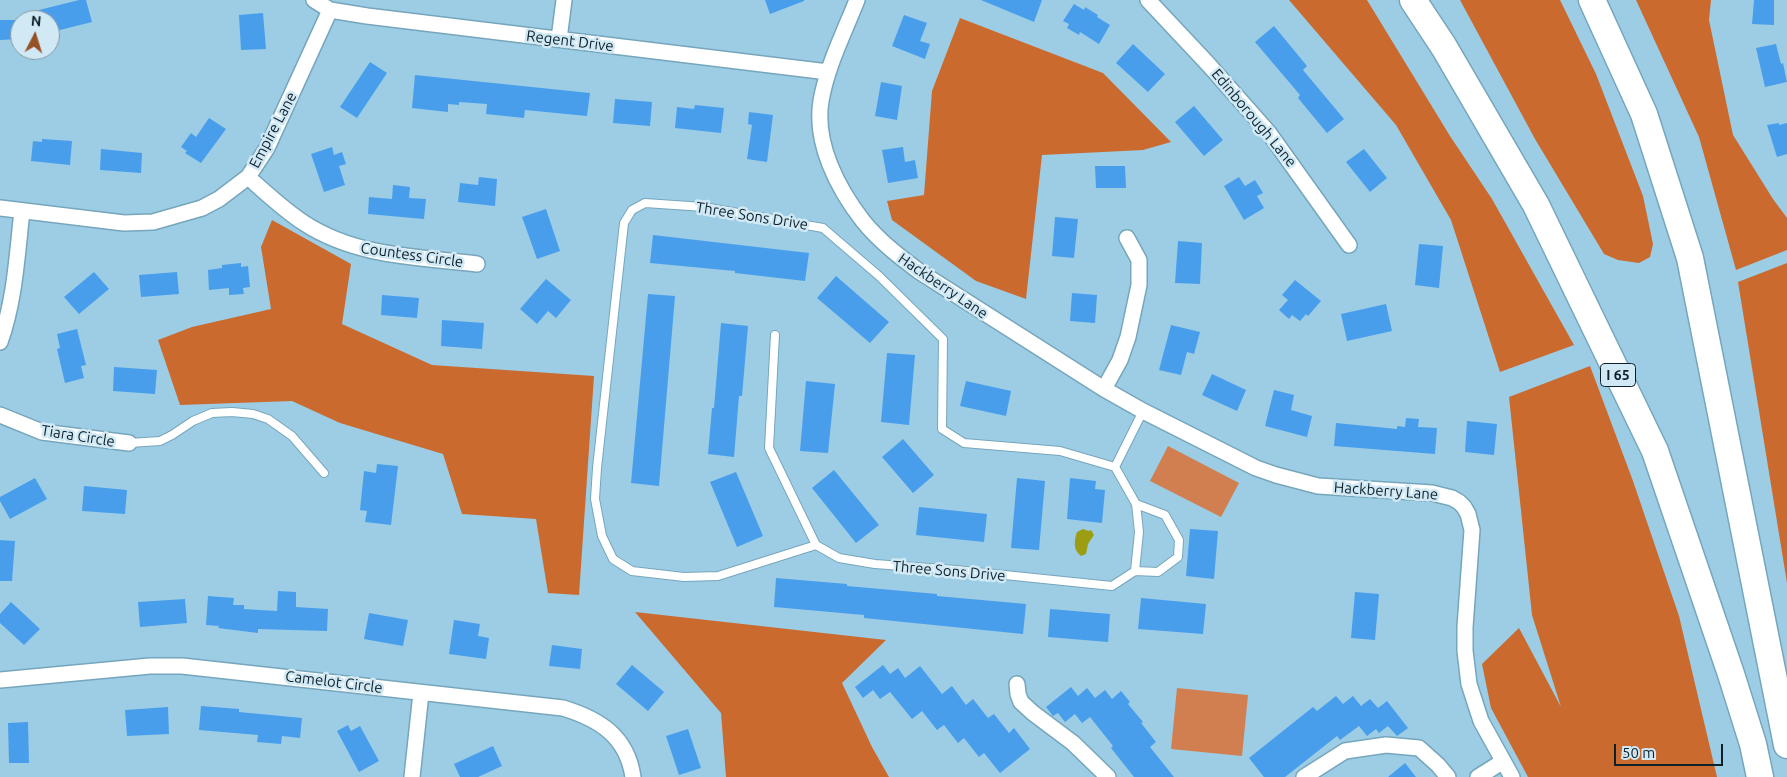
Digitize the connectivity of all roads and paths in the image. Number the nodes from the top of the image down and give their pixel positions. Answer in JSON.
{"nodes":[{"id":1,"x":314,"y":0,"type":"edge"},
{"id":2,"x":564,"y":0,"type":"edge"},
{"id":3,"x":857,"y":0,"type":"edge"},
{"id":4,"x":1148,"y":0,"type":"edge"},
{"id":5,"x":1413,"y":0,"type":"edge"},
{"id":6,"x":1592,"y":0,"type":"edge"},
{"id":7,"x":330,"y":10,"type":"junction"},
{"id":8,"x":559,"y":39,"type":"junction"},
{"id":9,"x":828,"y":72,"type":"junction"},
{"id":10,"x":248,"y":177,"type":"junction"},
{"id":11,"x":0,"y":208,"type":"edge"},
{"id":12,"x":22,"y":211,"type":"junction"},
{"id":13,"x":1127,"y":238,"type":"dead end"},
{"id":14,"x":1349,"y":245,"type":"dead end"},
{"id":15,"x":477,"y":264,"type":"dead end"},
{"id":16,"x":775,"y":335,"type":"dead end"},
{"id":17,"x":0,"y":342,"type":"edge"},
{"id":18,"x":1104,"y":390,"type":"junction"},
{"id":19,"x":1143,"y":411,"type":"junction"},
{"id":20,"x":0,"y":415,"type":"edge"},
{"id":21,"x":129,"y":443,"type":"joint"},
{"id":22,"x":1115,"y":467,"type":"junction"},
{"id":23,"x":324,"y":473,"type":"dead end"},
{"id":24,"x":1136,"y":504,"type":"junction"},
{"id":25,"x":816,"y":545,"type":"junction"},
{"id":26,"x":1135,"y":571,"type":"junction"},
{"id":27,"x":0,"y":680,"type":"edge"},
{"id":28,"x":1016,"y":684,"type":"dead end"},
{"id":29,"x":421,"y":693,"type":"junction"},
{"id":30,"x":1787,"y":745,"type":"edge"},
{"id":31,"x":1502,"y":762,"type":"junction"},
{"id":32,"x":412,"y":777,"type":"edge"},
{"id":33,"x":633,"y":777,"type":"edge"},
{"id":34,"x":1108,"y":777,"type":"edge"},
{"id":35,"x":1304,"y":777,"type":"edge"},
{"id":36,"x":1448,"y":777,"type":"edge"},
{"id":37,"x":1478,"y":777,"type":"edge"},
{"id":38,"x":1512,"y":777,"type":"edge"},
{"id":39,"x":1760,"y":777,"type":"edge"}],
"edges":[{"from":1,"to":7,"type":"street","name":"Regent Drive"},
{"from":2,"to":8,"type":"street"},
{"from":3,"to":9,"type":"street","name":"Hackberry Lane"},
{"from":4,"to":14,"type":"street","name":"Edinborough Lane"},
{"from":5,"to":39,"type":"highway","number":"I 65"},
{"from":6,"to":30,"type":"highway"},
{"from":7,"to":8,"type":"street","name":"Regent Drive"},
{"from":7,"to":10,"type":"street","name":"Empire Lane"},
{"from":8,"to":9,"type":"street","name":"Regent Drive"},
{"from":9,"to":18,"type":"street","name":"Hackberry Lane"},
{"from":10,"to":12,"type":"street","name":"Empire Lane"},
{"from":10,"to":15,"type":"street","name":"Countess Circle"},
{"from":11,"to":12,"type":"street","name":"Empire Lane"},
{"from":12,"to":17,"type":"street"},
{"from":13,"to":18,"type":"street"},
{"from":16,"to":25,"type":"lane"},
{"from":18,"to":19,"type":"street","name":"Hackberry Lane"},
{"from":19,"to":22,"type":"lane"},
{"from":19,"to":31,"type":"street","name":"Hackberry Lane"},
{"from":20,"to":21,"type":"street","name":"Tiara Circle"},
{"from":21,"to":23,"type":"lane"},
{"from":22,"to":24,"type":"lane"},
{"from":22,"to":25,"type":"lane","name":"Three Sons Drive"},
{"from":24,"to":26,"type":"lane"},
{"from":24,"to":26,"type":"lane"},
{"from":25,"to":26,"type":"lane","name":"Three Sons Drive"},
{"from":27,"to":29,"type":"street","name":"Camelot Circle"},
{"from":28,"to":34,"type":"street"},
{"from":29,"to":32,"type":"street"},
{"from":29,"to":33,"type":"street","name":"Camelot Circle"},
{"from":31,"to":37,"type":"street"},
{"from":31,"to":38,"type":"street","name":"Hackberry Lane"},
{"from":35,"to":36,"type":"street"}]}
